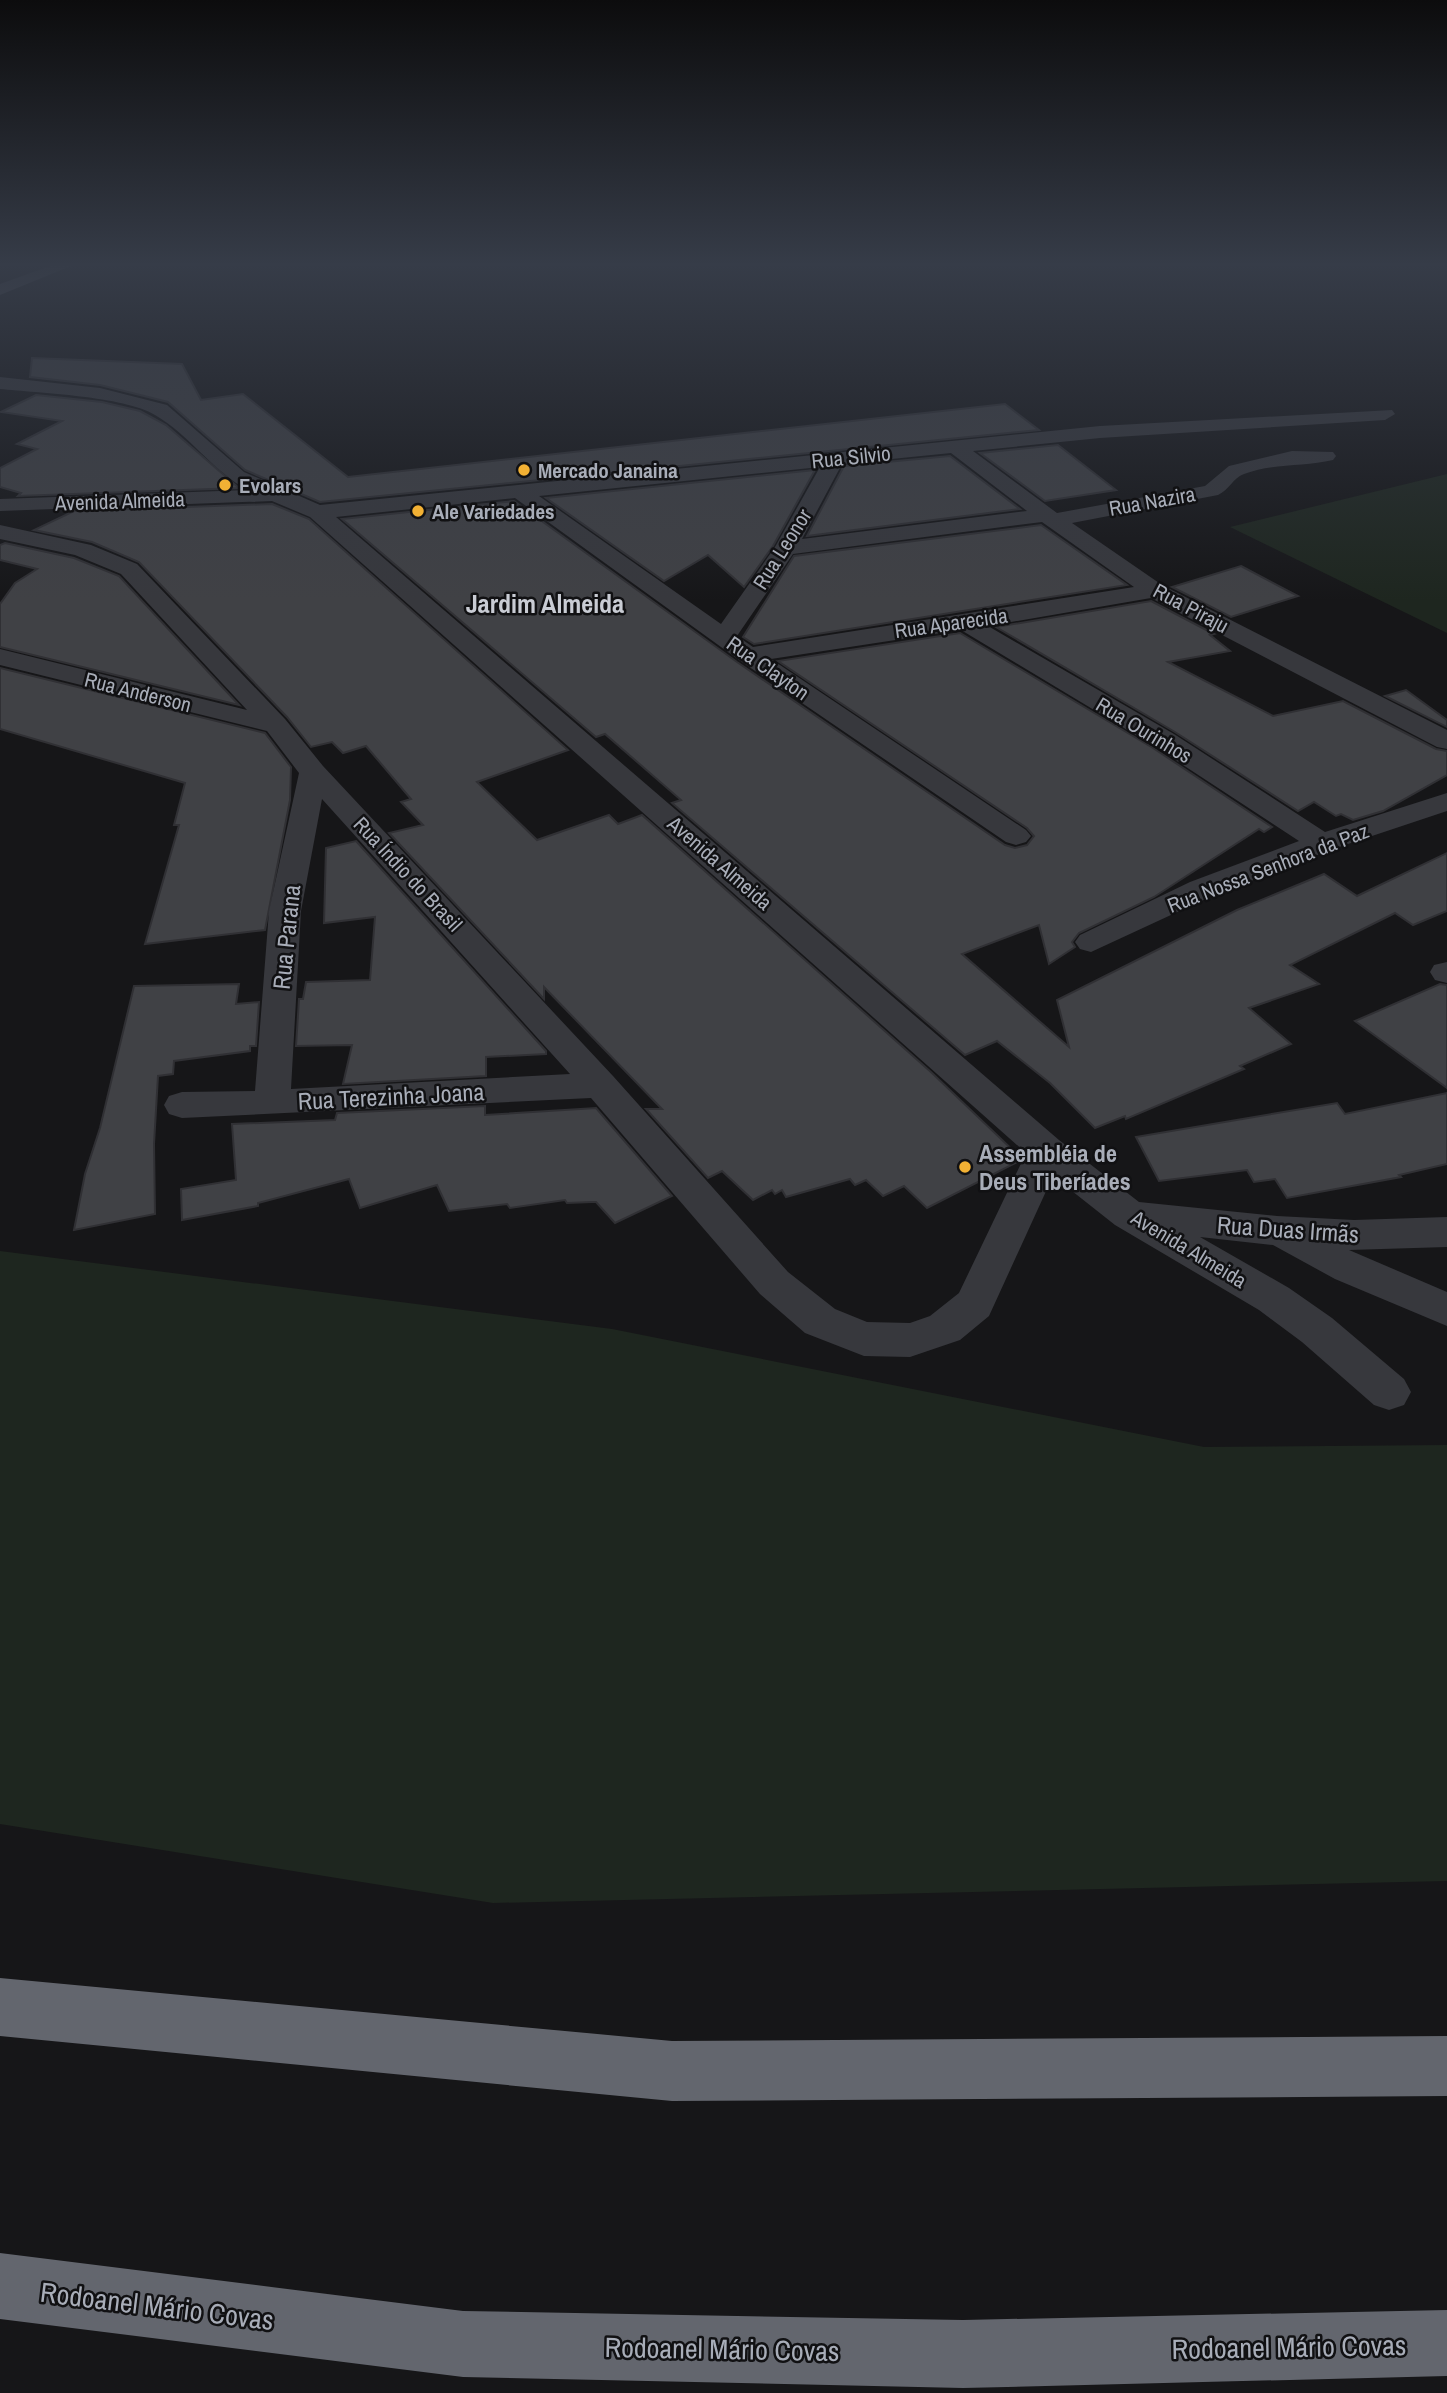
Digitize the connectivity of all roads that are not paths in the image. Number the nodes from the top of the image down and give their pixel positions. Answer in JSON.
{"nodes":[{"id":1,"x":5,"y":392,"type":"edge"},
{"id":2,"x":1385,"y":414,"type":"dead end"},
{"id":3,"x":954,"y":446,"type":"junction"},
{"id":4,"x":1326,"y":456,"type":"dead end"},
{"id":5,"x":835,"y":458,"type":"junction"},
{"id":6,"x":523,"y":494,"type":"junction"},
{"id":7,"x":275,"y":495,"type":"junction"},
{"id":8,"x":0,"y":505,"type":"edge"},
{"id":9,"x":318,"y":512,"type":"junction"},
{"id":10,"x":1049,"y":517,"type":"junction"},
{"id":11,"x":0,"y":532,"type":"edge"},
{"id":12,"x":786,"y":548,"type":"junction"},
{"id":13,"x":1154,"y":590,"type":"junction"},
{"id":14,"x":963,"y":621,"type":"junction"},
{"id":15,"x":724,"y":637,"type":"junction"},
{"id":16,"x":748,"y":655,"type":"junction"},
{"id":17,"x":0,"y":657,"type":"edge"},
{"id":18,"x":276,"y":725,"type":"junction"},
{"id":19,"x":1447,"y":741,"type":"edge"},
{"id":20,"x":313,"y":772,"type":"junction"},
{"id":21,"x":1447,"y":802,"type":"edge"},
{"id":22,"x":1016,"y":836,"type":"dead end"},
{"id":23,"x":1322,"y":843,"type":"junction"},
{"id":24,"x":1091,"y":942,"type":"dead end"},
{"id":25,"x":600,"y":1085,"type":"junction"},
{"id":26,"x":272,"y":1103,"type":"junction"},
{"id":27,"x":182,"y":1105,"type":"dead end"},
{"id":28,"x":1046,"y":1150,"type":"junction"},
{"id":29,"x":1129,"y":1215,"type":"junction"},
{"id":30,"x":1277,"y":1231,"type":"junction"},
{"id":31,"x":1447,"y":1232,"type":"edge"},
{"id":32,"x":1447,"y":1310,"type":"edge"},
{"id":33,"x":1389,"y":1392,"type":"dead end"},
{"id":34,"x":0,"y":2007,"type":"edge"},
{"id":35,"x":1447,"y":2066,"type":"edge"},
{"id":36,"x":0,"y":2286,"type":"edge"},
{"id":37,"x":1447,"y":2343,"type":"edge"}],
"edges":[{"from":1,"to":7,"type":"street"},
{"from":2,"to":3,"type":"street","name":"Rua Silvio"},
{"from":3,"to":5,"type":"street","name":"Rua Silvio"},
{"from":3,"to":10,"type":"street","name":"Rua Piraju"},
{"from":4,"to":10,"type":"street","name":"Rua Nazira"},
{"from":5,"to":6,"type":"street","name":"Rua Silvio"},
{"from":5,"to":12,"type":"street","name":"Rua Leonor"},
{"from":6,"to":9,"type":"street","name":"Rua Silvio"},
{"from":6,"to":15,"type":"street","name":"Rua Clayton"},
{"from":7,"to":8,"type":"street","name":"Avenida Almeida"},
{"from":7,"to":9,"type":"street","name":"Avenida Almeida"},
{"from":9,"to":28,"type":"street","name":"Avenida Almeida"},
{"from":10,"to":12,"type":"street","name":"Rua Nazira"},
{"from":10,"to":13,"type":"street","name":"Rua Piraju"},
{"from":11,"to":18,"type":"street","name":"Rua Índio do Brasil"},
{"from":12,"to":15,"type":"street","name":"Rua Leonor"},
{"from":13,"to":14,"type":"street","name":"Rua Aparecida"},
{"from":13,"to":19,"type":"street","name":"Rua Piraju"},
{"from":14,"to":16,"type":"street","name":"Rua Aparecida"},
{"from":14,"to":23,"type":"street","name":"Rua Ourinhos"},
{"from":15,"to":16,"type":"street","name":"Rua Clayton"},
{"from":16,"to":22,"type":"street","name":"Rua Clayton"},
{"from":17,"to":18,"type":"street","name":"Rua Anderson"},
{"from":18,"to":20,"type":"street","name":"Rua Índio do Brasil"},
{"from":20,"to":25,"type":"street","name":"Rua Índio do Brasil"},
{"from":20,"to":26,"type":"street","name":"Rua Parana"},
{"from":21,"to":23,"type":"street","name":"Rua Nossa Senhora da Paz"},
{"from":23,"to":24,"type":"street","name":"Rua Nossa Senhora da Paz"},
{"from":25,"to":26,"type":"street","name":"Rua Terezinha Joana"},
{"from":25,"to":28,"type":"street","name":"Rua Índio do Brasil"},
{"from":26,"to":27,"type":"street","name":"Rua Terezinha Joana"},
{"from":28,"to":29,"type":"street","name":"Avenida Almeida"},
{"from":29,"to":30,"type":"street","name":"Rua Duas Irmãs"},
{"from":29,"to":33,"type":"street","name":"Avenida Almeida"},
{"from":30,"to":31,"type":"street","name":"Rua Duas Irmãs"},
{"from":30,"to":32,"type":"street"},
{"from":34,"to":35,"type":"highway"},
{"from":36,"to":37,"type":"highway","name":"Rodoanel Mário Covas"}]}
